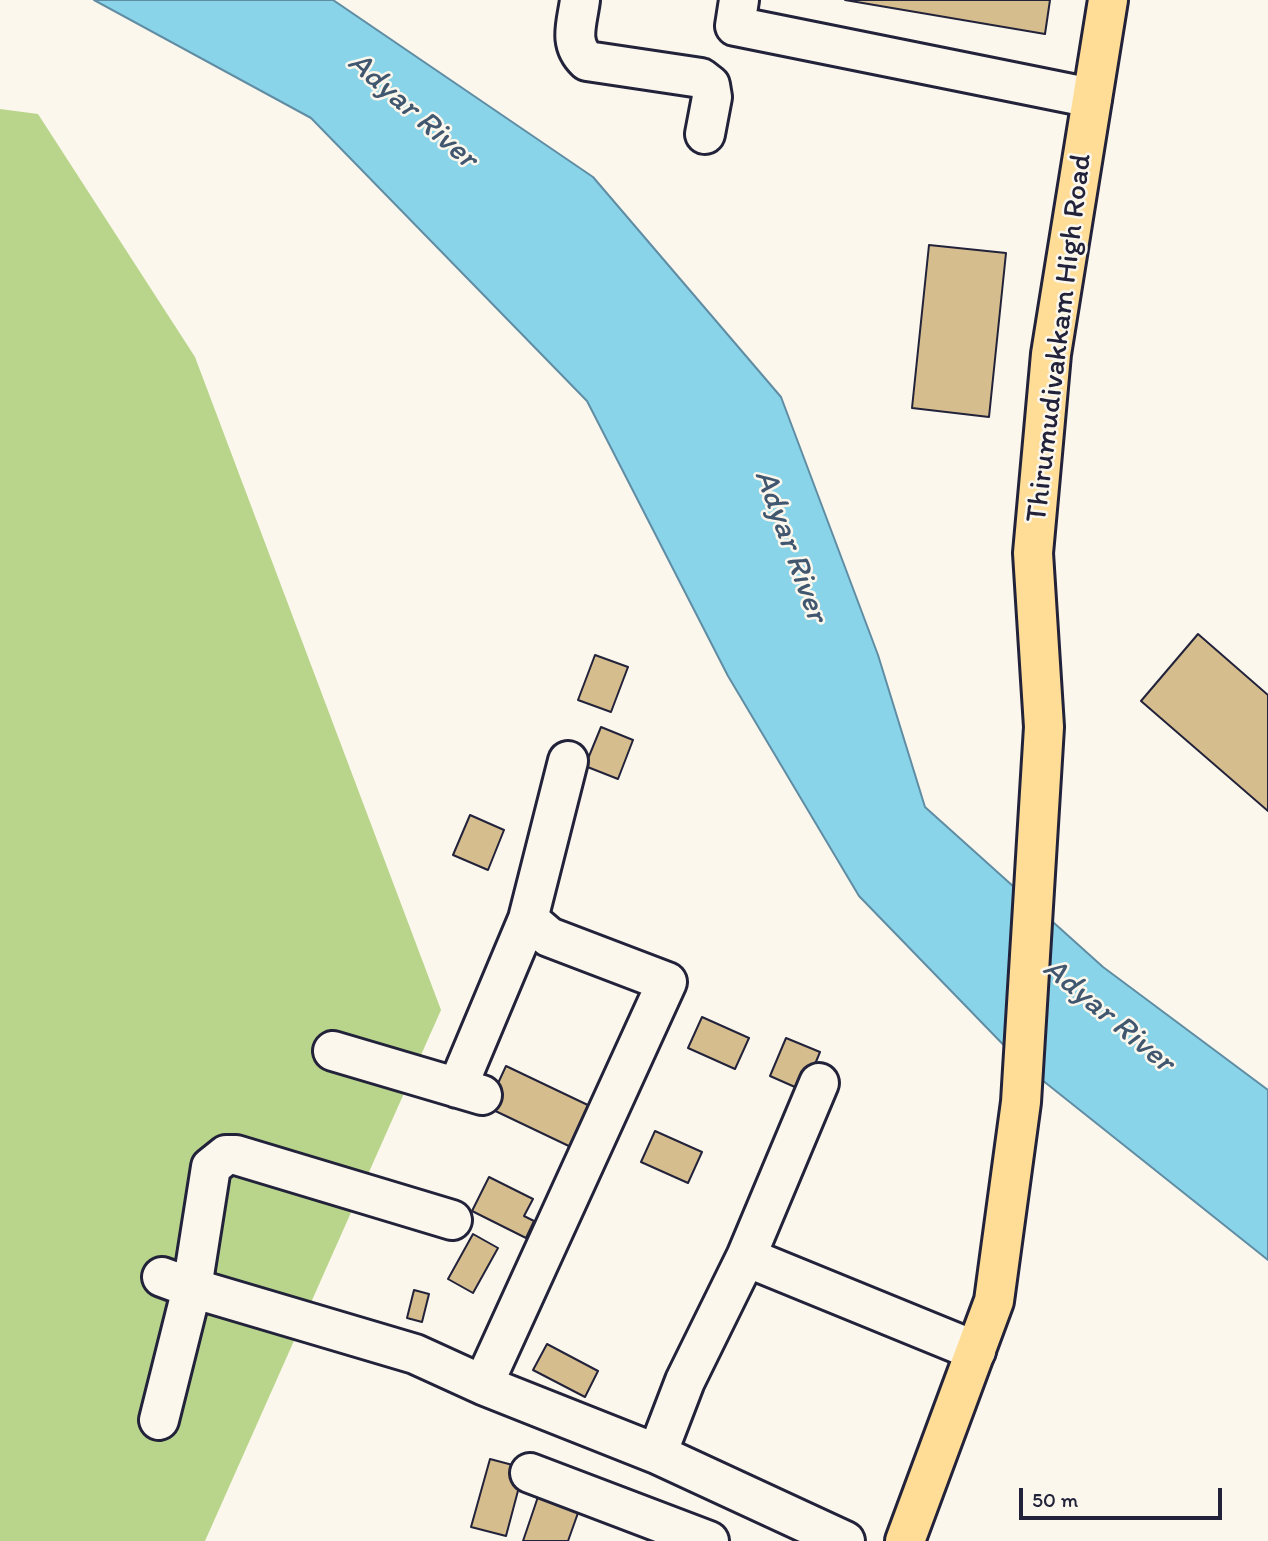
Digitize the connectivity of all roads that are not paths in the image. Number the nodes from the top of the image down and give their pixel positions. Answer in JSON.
{"nodes":[{"id":1,"x":580,"y":0,"type":"edge"},
{"id":2,"x":739,"y":0,"type":"edge"},
{"id":3,"x":1108,"y":0,"type":"edge"},
{"id":4,"x":1092,"y":98,"type":"junction"},
{"id":5,"x":705,"y":134,"type":"dead end"},
{"id":6,"x":568,"y":761,"type":"dead end"},
{"id":7,"x":528,"y":919,"type":"junction"},
{"id":8,"x":333,"y":1051,"type":"dead end"},
{"id":9,"x":818,"y":1083,"type":"dead end"},
{"id":10,"x":452,"y":1220,"type":"dead end"},
{"id":11,"x":746,"y":1257,"type":"junction"},
{"id":12,"x":177,"y":1283,"type":"junction"},
{"id":13,"x":976,"y":1351,"type":"junction"},
{"id":14,"x":483,"y":1385,"type":"junction"},
{"id":15,"x":159,"y":1420,"type":"dead end"},
{"id":16,"x":657,"y":1454,"type":"junction"},
{"id":17,"x":530,"y":1473,"type":"dead end"},
{"id":18,"x":709,"y":1541,"type":"edge"},
{"id":19,"x":845,"y":1541,"type":"edge"},
{"id":20,"x":905,"y":1541,"type":"edge"}],
"edges":[{"from":1,"to":5,"type":"street"},
{"from":2,"to":4,"type":"street"},
{"from":3,"to":4,"type":"main road","name":"Thirumudivakkam High Road"},
{"from":4,"to":13,"type":"main road","name":"Thirumudivakkam High Road"},
{"from":6,"to":7,"type":"street"},
{"from":7,"to":8,"type":"street"},
{"from":7,"to":14,"type":"street"},
{"from":9,"to":11,"type":"street"},
{"from":10,"to":12,"type":"street"},
{"from":11,"to":13,"type":"street"},
{"from":11,"to":16,"type":"street"},
{"from":12,"to":14,"type":"street"},
{"from":12,"to":15,"type":"street"},
{"from":13,"to":20,"type":"main road","name":"Thirumudivakkam High Road"},
{"from":14,"to":16,"type":"street"},
{"from":16,"to":19,"type":"street"},
{"from":17,"to":18,"type":"street"}]}
